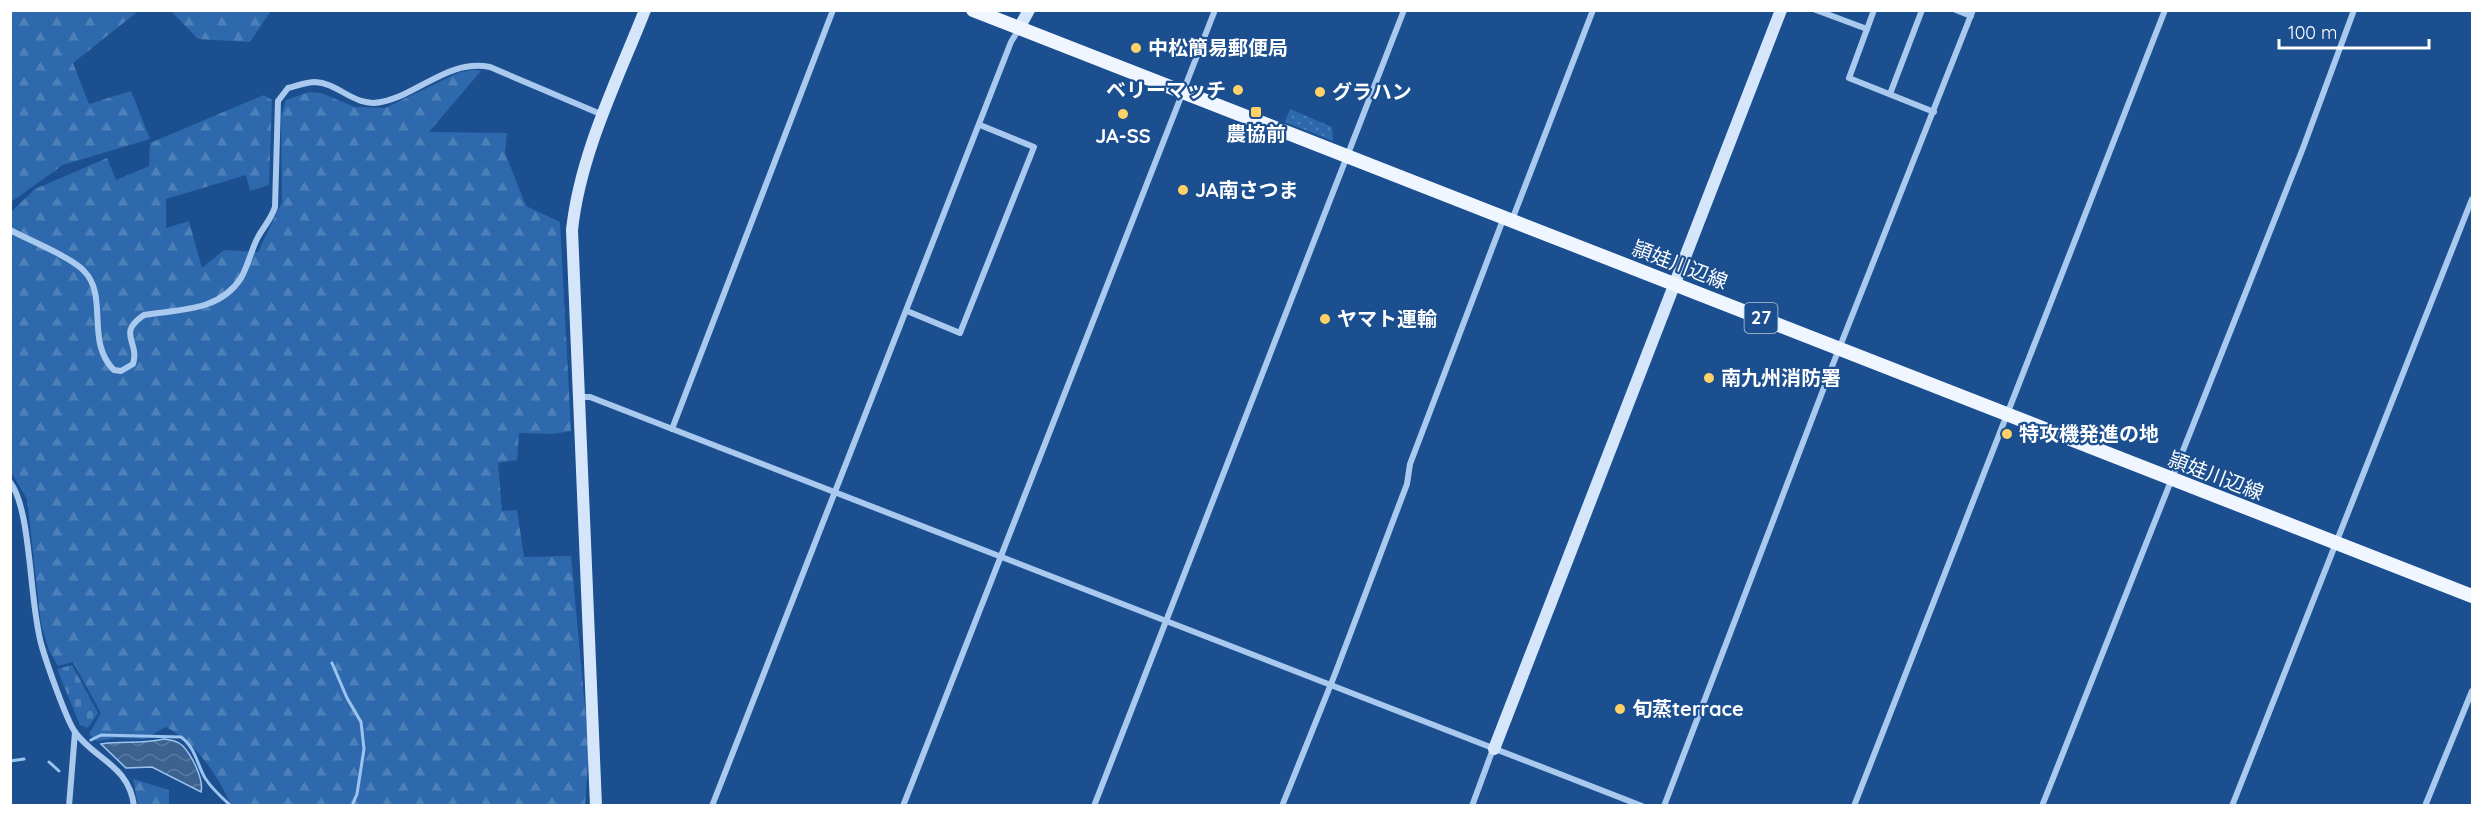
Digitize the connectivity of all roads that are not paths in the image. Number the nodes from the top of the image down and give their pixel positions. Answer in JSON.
{"nodes":[{"id":1,"x":645,"y":10,"type":"edge"},
{"id":2,"x":833,"y":10,"type":"edge"},
{"id":3,"x":973,"y":10,"type":"edge"},
{"id":4,"x":1029,"y":10,"type":"edge"},
{"id":5,"x":1215,"y":10,"type":"edge"},
{"id":6,"x":1404,"y":10,"type":"edge"},
{"id":7,"x":1593,"y":10,"type":"edge"},
{"id":8,"x":1782,"y":10,"type":"edge"},
{"id":9,"x":1816,"y":10,"type":"edge"},
{"id":10,"x":1874,"y":10,"type":"edge"},
{"id":11,"x":1922,"y":10,"type":"edge"},
{"id":12,"x":1956,"y":10,"type":"edge"},
{"id":13,"x":2165,"y":10,"type":"edge"},
{"id":14,"x":2354,"y":10,"type":"edge"},
{"id":15,"x":1972,"y":13,"type":"edge"},
{"id":16,"x":1019,"y":28,"type":"junction"},
{"id":17,"x":1867,"y":29,"type":"junction"},
{"id":18,"x":1182,"y":93,"type":"junction"},
{"id":19,"x":1890,"y":94,"type":"junction"},
{"id":20,"x":1934,"y":112,"type":"junction"},
{"id":21,"x":604,"y":115,"type":"junction"},
{"id":22,"x":980,"y":125,"type":"junction"},
{"id":23,"x":1347,"y":157,"type":"junction"},
{"id":24,"x":2472,"y":199,"type":"edge"},
{"id":25,"x":1508,"y":219,"type":"junction"},
{"id":26,"x":10,"y":230,"type":"edge"},
{"id":27,"x":1674,"y":285,"type":"junction"},
{"id":28,"x":907,"y":311,"type":"junction"},
{"id":29,"x":1840,"y":348,"type":"junction"},
{"id":30,"x":576,"y":397,"type":"junction"},
{"id":31,"x":2005,"y":416,"type":"junction"},
{"id":32,"x":672,"y":429,"type":"junction"},
{"id":33,"x":2170,"y":479,"type":"junction"},
{"id":34,"x":10,"y":482,"type":"edge"},
{"id":35,"x":835,"y":492,"type":"junction"},
{"id":36,"x":2337,"y":543,"type":"junction"},
{"id":37,"x":1001,"y":555,"type":"junction"},
{"id":38,"x":2472,"y":596,"type":"edge"},
{"id":39,"x":1166,"y":620,"type":"junction"},
{"id":40,"x":1330,"y":684,"type":"junction"},
{"id":41,"x":2472,"y":691,"type":"edge"},
{"id":42,"x":75,"y":732,"type":"junction"},
{"id":43,"x":1494,"y":748,"type":"junction"},
{"id":44,"x":69,"y":806,"type":"edge"},
{"id":45,"x":134,"y":806,"type":"edge"},
{"id":46,"x":596,"y":806,"type":"edge"},
{"id":47,"x":712,"y":806,"type":"edge"},
{"id":48,"x":903,"y":806,"type":"edge"},
{"id":49,"x":1094,"y":806,"type":"edge"},
{"id":50,"x":1282,"y":806,"type":"edge"},
{"id":51,"x":1472,"y":806,"type":"edge"},
{"id":52,"x":1642,"y":806,"type":"edge"},
{"id":53,"x":1664,"y":806,"type":"edge"},
{"id":54,"x":1854,"y":806,"type":"edge"},
{"id":55,"x":2042,"y":806,"type":"edge"},
{"id":56,"x":2232,"y":806,"type":"edge"},
{"id":57,"x":2426,"y":806,"type":"edge"}],
"edges":[{"from":1,"to":21,"type":"street"},
{"from":2,"to":32,"type":"street"},
{"from":3,"to":16,"type":"main road","name":"頴娃川辺線","number":"27"},
{"from":4,"to":16,"type":"street"},
{"from":5,"to":18,"type":"street"},
{"from":6,"to":23,"type":"street"},
{"from":7,"to":25,"type":"street"},
{"from":8,"to":27,"type":"street"},
{"from":9,"to":17,"type":"street"},
{"from":10,"to":17,"type":"street"},
{"from":11,"to":19,"type":"street"},
{"from":12,"to":15,"type":"street"},
{"from":13,"to":31,"type":"street"},
{"from":14,"to":33,"type":"street"},
{"from":15,"to":20,"type":"street"},
{"from":16,"to":18,"type":"main road","name":"頴娃川辺線","number":"27"},
{"from":16,"to":22,"type":"street"},
{"from":17,"to":19,"type":"street"},
{"from":18,"to":23,"type":"main road","name":"頴娃川辺線","number":"27"},
{"from":18,"to":37,"type":"street"},
{"from":19,"to":20,"type":"street"},
{"from":20,"to":29,"type":"street"},
{"from":21,"to":26,"type":"street"},
{"from":21,"to":30,"type":"street"},
{"from":22,"to":28,"type":"street"},
{"from":22,"to":28,"type":"street"},
{"from":23,"to":25,"type":"main road","name":"頴娃川辺線","number":"27"},
{"from":23,"to":39,"type":"street"},
{"from":24,"to":36,"type":"street"},
{"from":25,"to":27,"type":"main road","name":"頴娃川辺線","number":"27"},
{"from":25,"to":40,"type":"street"},
{"from":27,"to":29,"type":"main road","name":"頴娃川辺線","number":"27"},
{"from":27,"to":43,"type":"street"},
{"from":28,"to":35,"type":"street"},
{"from":29,"to":31,"type":"main road","name":"頴娃川辺線","number":"27"},
{"from":29,"to":53,"type":"street"},
{"from":30,"to":32,"type":"street"},
{"from":30,"to":46,"type":"street"},
{"from":31,"to":33,"type":"main road","name":"頴娃川辺線","number":"27"},
{"from":31,"to":54,"type":"street"},
{"from":32,"to":35,"type":"street"},
{"from":33,"to":36,"type":"main road","name":"頴娃川辺線","number":"27"},
{"from":33,"to":55,"type":"street"},
{"from":34,"to":42,"type":"street"},
{"from":35,"to":37,"type":"street"},
{"from":35,"to":47,"type":"street"},
{"from":36,"to":38,"type":"main road","name":"頴娃川辺線","number":"27"},
{"from":36,"to":56,"type":"street"},
{"from":37,"to":39,"type":"street"},
{"from":37,"to":48,"type":"street"},
{"from":39,"to":40,"type":"street"},
{"from":39,"to":49,"type":"street"},
{"from":40,"to":43,"type":"street"},
{"from":40,"to":50,"type":"street"},
{"from":41,"to":57,"type":"street"},
{"from":42,"to":44,"type":"street"},
{"from":42,"to":45,"type":"street"},
{"from":43,"to":51,"type":"street"},
{"from":43,"to":52,"type":"street"}]}
